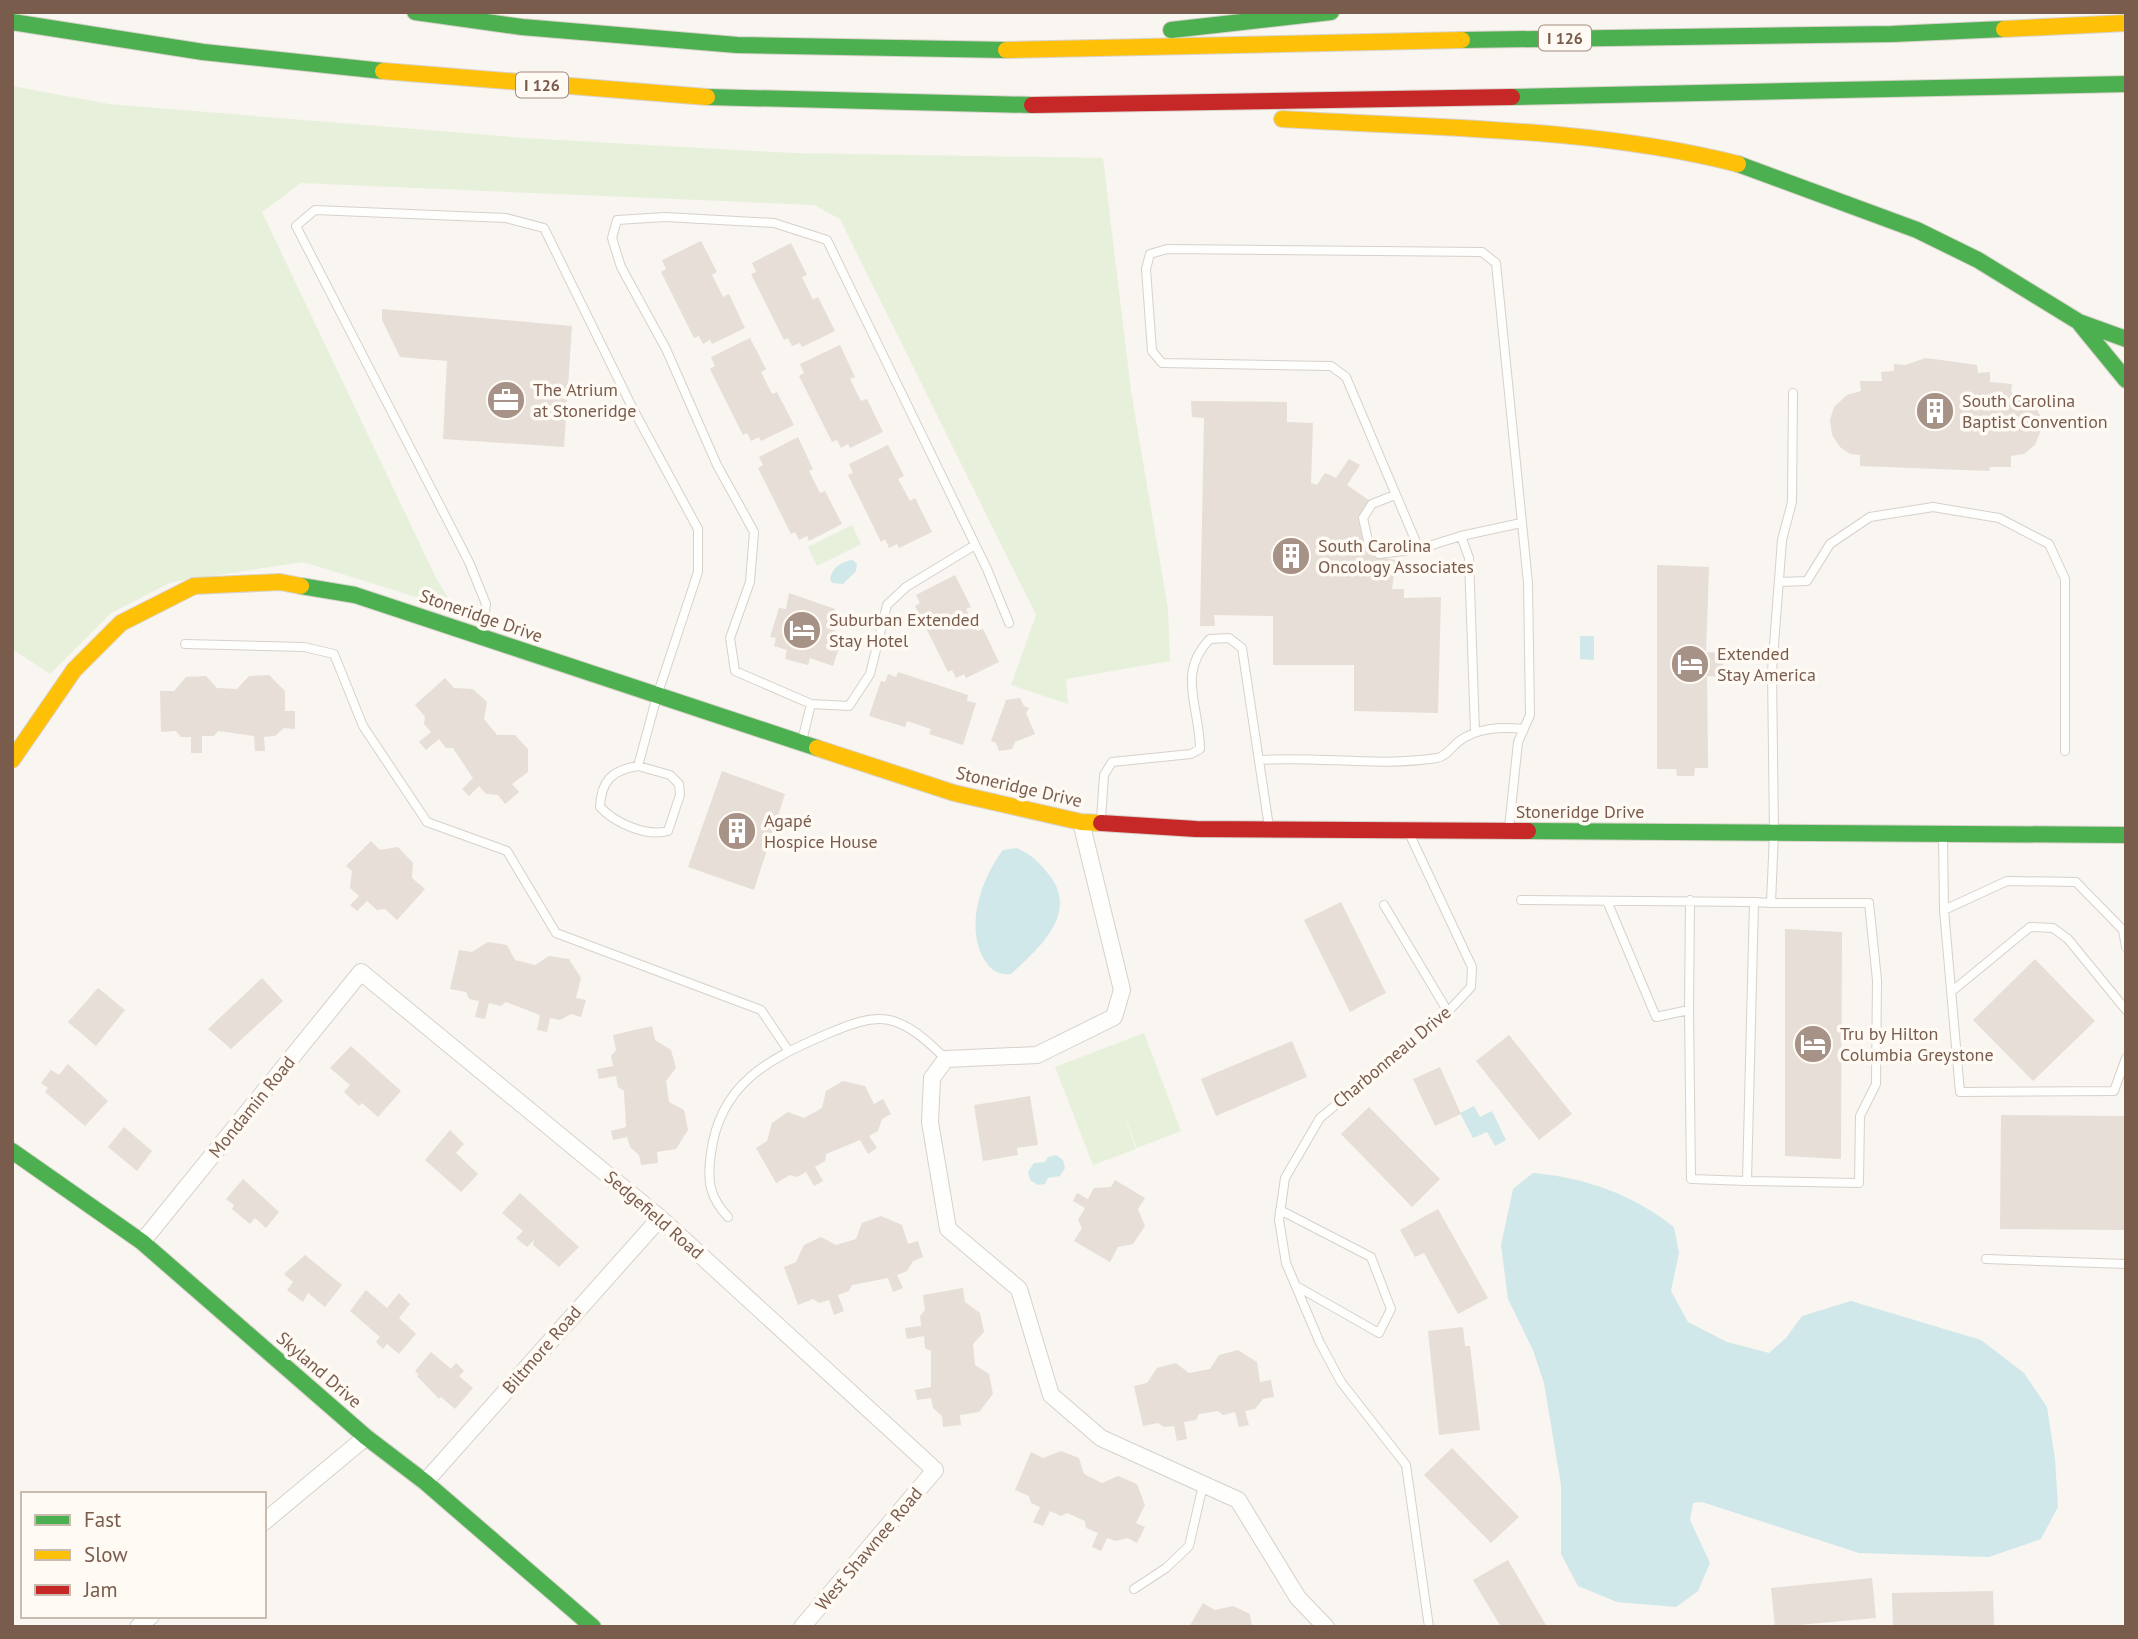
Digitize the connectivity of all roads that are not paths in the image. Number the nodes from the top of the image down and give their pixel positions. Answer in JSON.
{"nodes":[{"id":1,"x":415,"y":12,"type":"edge"},
{"id":2,"x":1331,"y":12,"type":"edge"},
{"id":3,"x":2030,"y":12,"type":"edge"},
{"id":4,"x":12,"y":22,"type":"edge"},
{"id":5,"x":2118,"y":23,"type":"edge"},
{"id":6,"x":1018,"y":50,"type":"junction"},
{"id":7,"x":2126,"y":84,"type":"edge"},
{"id":8,"x":1075,"y":106,"type":"junction"},
{"id":9,"x":2079,"y":322,"type":"junction"},
{"id":10,"x":2126,"y":339,"type":"edge"},
{"id":11,"x":2126,"y":380,"type":"edge"},
{"id":12,"x":1793,"y":393,"type":"dead end"},
{"id":13,"x":1395,"y":495,"type":"junction"},
{"id":14,"x":1521,"y":523,"type":"junction"},
{"id":15,"x":1461,"y":536,"type":"junction"},
{"id":16,"x":975,"y":545,"type":"junction"},
{"id":17,"x":1419,"y":549,"type":"junction"},
{"id":18,"x":1779,"y":582,"type":"junction"},
{"id":19,"x":1009,"y":623,"type":"dead end"},
{"id":20,"x":482,"y":637,"type":"junction"},
{"id":21,"x":186,"y":645,"type":"dead end"},
{"id":22,"x":657,"y":696,"type":"junction"},
{"id":23,"x":811,"y":704,"type":"junction"},
{"id":24,"x":1524,"y":729,"type":"junction"},
{"id":25,"x":1475,"y":732,"type":"junction"},
{"id":26,"x":801,"y":744,"type":"junction"},
{"id":27,"x":2065,"y":751,"type":"dead end"},
{"id":28,"x":1261,"y":760,"type":"junction"},
{"id":29,"x":12,"y":761,"type":"edge"},
{"id":30,"x":638,"y":765,"type":"junction"},
{"id":31,"x":1081,"y":822,"type":"junction"},
{"id":32,"x":1101,"y":823,"type":"junction"},
{"id":33,"x":1270,"y":830,"type":"junction"},
{"id":34,"x":1408,"y":830,"type":"junction"},
{"id":35,"x":1509,"y":831,"type":"junction"},
{"id":36,"x":1774,"y":833,"type":"junction"},
{"id":37,"x":1944,"y":834,"type":"junction"},
{"id":38,"x":2126,"y":835,"type":"edge"},
{"id":39,"x":1521,"y":900,"type":"dead end"},
{"id":40,"x":1690,"y":900,"type":"junction"},
{"id":41,"x":1607,"y":901,"type":"junction"},
{"id":42,"x":1754,"y":902,"type":"junction"},
{"id":43,"x":1771,"y":903,"type":"junction"},
{"id":44,"x":1384,"y":905,"type":"dead end"},
{"id":45,"x":1944,"y":910,"type":"junction"},
{"id":46,"x":2126,"y":947,"type":"edge"},
{"id":47,"x":361,"y":972,"type":"joint"},
{"id":48,"x":1951,"y":992,"type":"junction"},
{"id":49,"x":1689,"y":1010,"type":"junction"},
{"id":50,"x":2126,"y":1010,"type":"edge"},
{"id":51,"x":1448,"y":1012,"type":"junction"},
{"id":52,"x":788,"y":1050,"type":"junction"},
{"id":53,"x":2126,"y":1058,"type":"edge"},
{"id":54,"x":946,"y":1059,"type":"junction"},
{"id":55,"x":12,"y":1151,"type":"edge"},
{"id":56,"x":1748,"y":1181,"type":"junction"},
{"id":57,"x":1280,"y":1210,"type":"junction"},
{"id":58,"x":728,"y":1217,"type":"dead end"},
{"id":59,"x":660,"y":1218,"type":"junction"},
{"id":60,"x":142,"y":1242,"type":"junction"},
{"id":61,"x":1986,"y":1259,"type":"dead end"},
{"id":62,"x":2126,"y":1264,"type":"edge"},
{"id":63,"x":1297,"y":1287,"type":"junction"},
{"id":64,"x":366,"y":1437,"type":"junction"},
{"id":65,"x":935,"y":1470,"type":"joint"},
{"id":66,"x":425,"y":1482,"type":"junction"},
{"id":67,"x":1203,"y":1485,"type":"junction"},
{"id":68,"x":266,"y":1520,"type":"edge"},
{"id":69,"x":1134,"y":1590,"type":"dead end"},
{"id":70,"x":593,"y":1627,"type":"edge"},
{"id":71,"x":802,"y":1627,"type":"edge"},
{"id":72,"x":1326,"y":1627,"type":"edge"},
{"id":73,"x":1429,"y":1627,"type":"edge"}],
"edges":[{"from":1,"to":6,"type":"main road","number":"I 126"},
{"from":2,"to":6,"type":"main road"},
{"from":3,"to":5,"type":"main road"},
{"from":4,"to":8,"type":"main road","number":"I 126"},
{"from":5,"to":6,"type":"main road","number":"I 126"},
{"from":7,"to":8,"type":"main road","number":"I 126"},
{"from":8,"to":9,"type":"main road"},
{"from":9,"to":10,"type":"main road"},
{"from":9,"to":11,"type":"main road"},
{"from":12,"to":18,"type":"lane"},
{"from":13,"to":14,"type":"lane"},
{"from":13,"to":17,"type":"lane"},
{"from":13,"to":17,"type":"lane"},
{"from":14,"to":15,"type":"lane"},
{"from":14,"to":24,"type":"lane"},
{"from":15,"to":17,"type":"lane"},
{"from":15,"to":25,"type":"lane"},
{"from":16,"to":19,"type":"lane"},
{"from":16,"to":23,"type":"lane"},
{"from":16,"to":23,"type":"lane"},
{"from":18,"to":27,"type":"lane"},
{"from":18,"to":36,"type":"lane"},
{"from":20,"to":22,"type":"main road","name":"Stoneridge Drive"},
{"from":20,"to":22,"type":"lane"},
{"from":20,"to":29,"type":"main road","name":"Stoneridge Drive"},
{"from":21,"to":52,"type":"lane"},
{"from":22,"to":26,"type":"main road","name":"Stoneridge Drive"},
{"from":22,"to":30,"type":"lane"},
{"from":23,"to":26,"type":"lane"},
{"from":24,"to":25,"type":"lane"},
{"from":24,"to":35,"type":"lane"},
{"from":25,"to":28,"type":"lane"},
{"from":26,"to":31,"type":"main road","name":"Stoneridge Drive"},
{"from":28,"to":32,"type":"lane"},
{"from":28,"to":33,"type":"lane"},
{"from":30,"to":30,"type":"lane"},
{"from":31,"to":32,"type":"main road","name":"Stoneridge Drive"},
{"from":31,"to":54,"type":"street"},
{"from":32,"to":33,"type":"main road","name":"Stoneridge Drive"},
{"from":33,"to":34,"type":"main road","name":"Stoneridge Drive"},
{"from":34,"to":35,"type":"main road","name":"Stoneridge Drive"},
{"from":34,"to":51,"type":"lane","name":"Charbonneau Drive"},
{"from":35,"to":36,"type":"main road","name":"Stoneridge Drive"},
{"from":36,"to":37,"type":"main road","name":"Stoneridge Drive"},
{"from":36,"to":43,"type":"lane"},
{"from":37,"to":38,"type":"main road","name":"Stoneridge Drive"},
{"from":37,"to":45,"type":"lane"},
{"from":39,"to":41,"type":"lane"},
{"from":40,"to":41,"type":"lane"},
{"from":40,"to":42,"type":"lane"},
{"from":40,"to":49,"type":"lane"},
{"from":41,"to":49,"type":"lane"},
{"from":42,"to":43,"type":"lane"},
{"from":42,"to":56,"type":"lane"},
{"from":43,"to":56,"type":"lane"},
{"from":44,"to":51,"type":"lane"},
{"from":45,"to":46,"type":"lane"},
{"from":45,"to":48,"type":"lane"},
{"from":47,"to":59,"type":"street","name":"Sedgefield Road"},
{"from":47,"to":60,"type":"street","name":"Mondamin Road"},
{"from":48,"to":50,"type":"lane"},
{"from":48,"to":53,"type":"lane"},
{"from":49,"to":56,"type":"lane"},
{"from":51,"to":57,"type":"lane","name":"Charbonneau Drive"},
{"from":52,"to":54,"type":"lane"},
{"from":52,"to":58,"type":"lane"},
{"from":54,"to":67,"type":"street"},
{"from":55,"to":60,"type":"main road","name":"Skyland Drive"},
{"from":57,"to":63,"type":"lane","name":"Charbonneau Drive"},
{"from":57,"to":63,"type":"lane"},
{"from":59,"to":65,"type":"street","name":"Sedgefield Road"},
{"from":59,"to":66,"type":"street","name":"Biltmore Road"},
{"from":60,"to":64,"type":"main road","name":"Skyland Drive"},
{"from":61,"to":62,"type":"lane"},
{"from":63,"to":73,"type":"lane","name":"Charbonneau Drive"},
{"from":64,"to":66,"type":"main road","name":"Skyland Drive"},
{"from":64,"to":68,"type":"street"},
{"from":65,"to":71,"type":"street","name":"West Shawnee Road"},
{"from":66,"to":70,"type":"main road","name":"Skyland Drive"},
{"from":67,"to":69,"type":"lane"},
{"from":67,"to":72,"type":"street"}]}
